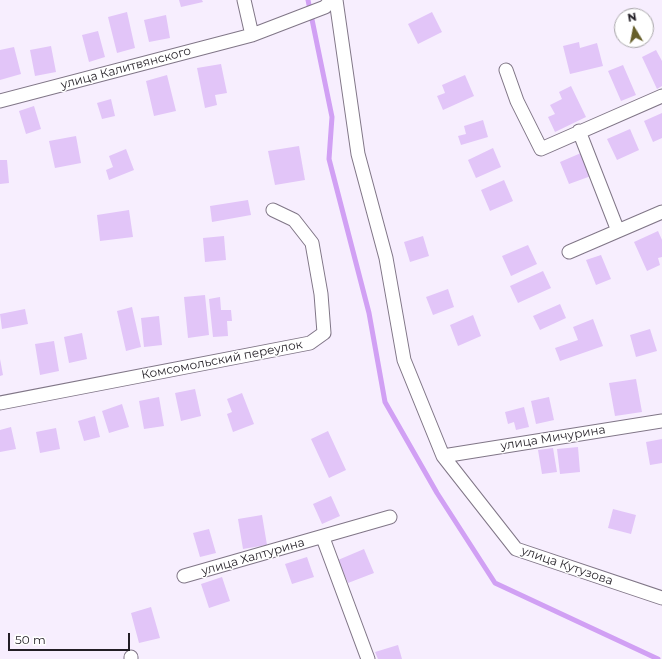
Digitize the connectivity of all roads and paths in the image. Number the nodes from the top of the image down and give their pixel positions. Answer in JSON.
{"nodes":[{"id":1,"x":244,"y":0,"type":"edge"},
{"id":2,"x":336,"y":0,"type":"edge"},
{"id":3,"x":328,"y":3,"type":"edge"},
{"id":4,"x":258,"y":33,"type":"junction"},
{"id":5,"x":506,"y":70,"type":"dead end"},
{"id":6,"x":662,"y":96,"type":"edge"},
{"id":7,"x":0,"y":101,"type":"edge"},
{"id":8,"x":579,"y":131,"type":"junction"},
{"id":9,"x":273,"y":210,"type":"dead end"},
{"id":10,"x":662,"y":212,"type":"edge"},
{"id":11,"x":618,"y":231,"type":"junction"},
{"id":12,"x":569,"y":252,"type":"dead end"},
{"id":13,"x":0,"y":403,"type":"edge"},
{"id":14,"x":662,"y":421,"type":"edge"},
{"id":15,"x":443,"y":456,"type":"junction"},
{"id":16,"x":390,"y":518,"type":"dead end"},
{"id":17,"x":322,"y":538,"type":"junction"},
{"id":18,"x":184,"y":576,"type":"dead end"},
{"id":19,"x":662,"y":598,"type":"edge"},
{"id":20,"x":368,"y":659,"type":"edge"}],
"edges":[{"from":1,"to":4,"type":"street"},
{"from":2,"to":15,"type":"street","name":"улица Кутузова"},
{"from":3,"to":4,"type":"street","name":"улица Калитвянского"},
{"from":4,"to":7,"type":"street","name":"улица Калитвянского"},
{"from":5,"to":8,"type":"street"},
{"from":6,"to":8,"type":"street"},
{"from":8,"to":11,"type":"street"},
{"from":9,"to":13,"type":"street","name":"Комсомольский переулок"},
{"from":10,"to":11,"type":"street"},
{"from":11,"to":12,"type":"street"},
{"from":14,"to":15,"type":"street","name":"улица Мичурина"},
{"from":15,"to":19,"type":"street","name":"улица Кутузова"},
{"from":16,"to":17,"type":"street","name":"улица Халтурина"},
{"from":17,"to":18,"type":"street","name":"улица Халтурина"},
{"from":17,"to":20,"type":"street"}]}
